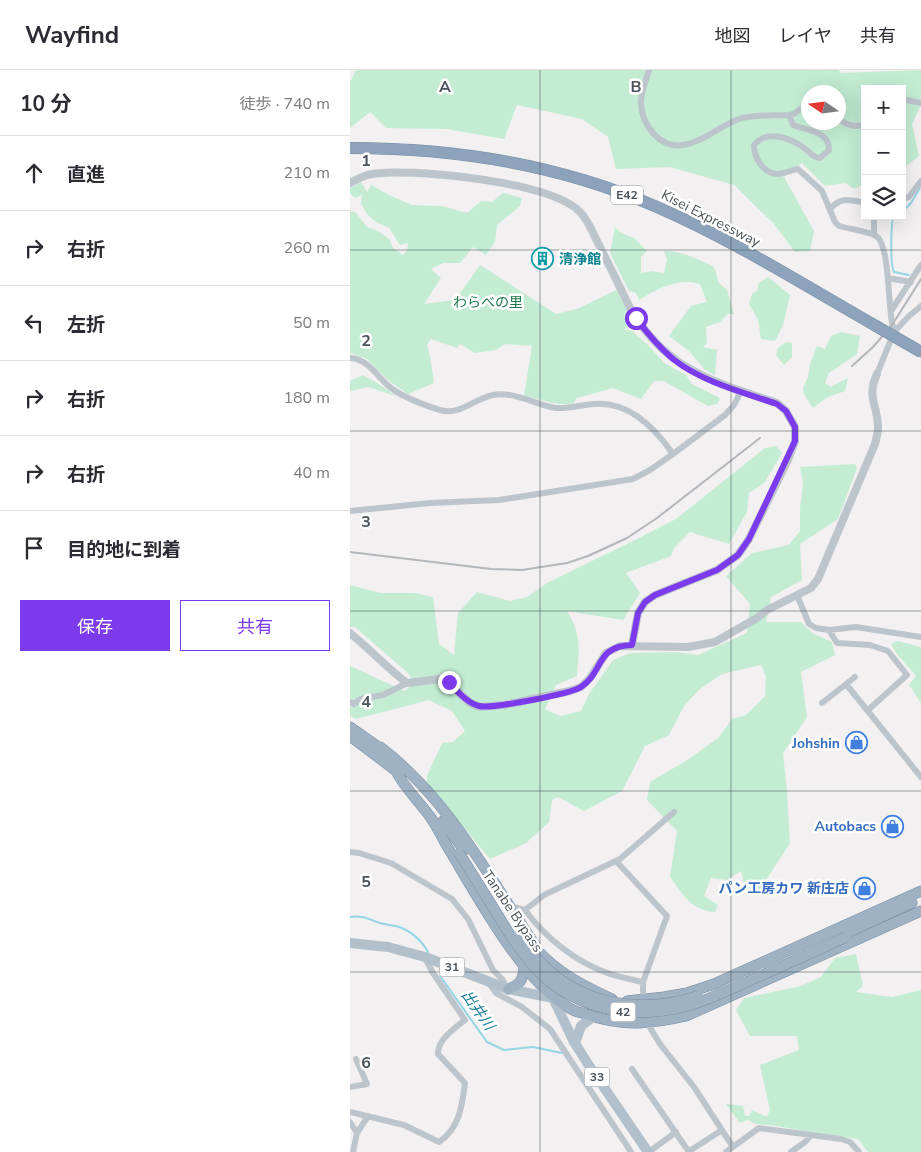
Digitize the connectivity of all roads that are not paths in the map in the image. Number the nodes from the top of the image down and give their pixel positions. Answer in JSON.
{"nodes":[{"id":1,"x":649,"y":70,"type":"edge"},
{"id":2,"x":906,"y":100,"type":"edge"},
{"id":3,"x":921,"y":102,"type":"edge"},
{"id":4,"x":801,"y":108,"type":"edge"},
{"id":5,"x":789,"y":115,"type":"junction"},
{"id":6,"x":846,"y":124,"type":"edge"},
{"id":7,"x":861,"y":126,"type":"edge"},
{"id":8,"x":350,"y":148,"type":"edge"},
{"id":9,"x":921,"y":181,"type":"edge"},
{"id":10,"x":350,"y":183,"type":"edge"},
{"id":11,"x":906,"y":198,"type":"edge"},
{"id":12,"x":861,"y":203,"type":"edge"},
{"id":13,"x":830,"y":209,"type":"junction"},
{"id":14,"x":874,"y":220,"type":"edge"},
{"id":15,"x":874,"y":234,"type":"junction"},
{"id":16,"x":921,"y":265,"type":"edge"},
{"id":17,"x":888,"y":278,"type":"junction"},
{"id":18,"x":910,"y":282,"type":"junction"},
{"id":19,"x":921,"y":306,"type":"edge"},
{"id":20,"x":891,"y":311,"type":"junction"},
{"id":21,"x":894,"y":332,"type":"junction"},
{"id":22,"x":921,"y":352,"type":"edge"},
{"id":23,"x":350,"y":358,"type":"edge"},
{"id":24,"x":877,"y":374,"type":"joint"},
{"id":25,"x":741,"y":392,"type":"junction"},
{"id":26,"x":673,"y":454,"type":"junction"},
{"id":27,"x":350,"y":512,"type":"edge"},
{"id":28,"x":797,"y":595,"type":"junction"},
{"id":29,"x":829,"y":630,"type":"junction"},
{"id":30,"x":350,"y":633,"type":"edge"},
{"id":31,"x":921,"y":637,"type":"edge"},
{"id":32,"x":632,"y":645,"type":"junction"},
{"id":33,"x":855,"y":677,"type":"dead end"},
{"id":34,"x":407,"y":683,"type":"junction"},
{"id":35,"x":846,"y":684,"type":"junction"},
{"id":36,"x":350,"y":702,"type":"edge"},
{"id":37,"x":822,"y":703,"type":"dead end"},
{"id":38,"x":868,"y":710,"type":"junction"},
{"id":39,"x":350,"y":727,"type":"edge"},
{"id":40,"x":350,"y":736,"type":"edge"},
{"id":41,"x":380,"y":747,"type":"junction"},
{"id":42,"x":395,"y":769,"type":"junction"},
{"id":43,"x":921,"y":777,"type":"edge"},
{"id":44,"x":674,"y":812,"type":"dead end"},
{"id":45,"x":350,"y":852,"type":"edge"},
{"id":46,"x":462,"y":852,"type":"junction"},
{"id":47,"x":616,"y":861,"type":"junction"},
{"id":48,"x":921,"y":891,"type":"edge"},
{"id":49,"x":921,"y":899,"type":"edge"},
{"id":50,"x":921,"y":904,"type":"edge"},
{"id":51,"x":509,"y":906,"type":"junction"},
{"id":52,"x":525,"y":910,"type":"junction"},
{"id":53,"x":921,"y":911,"type":"edge"},
{"id":54,"x":845,"y":935,"type":"junction"},
{"id":55,"x":350,"y":943,"type":"edge"},
{"id":56,"x":536,"y":949,"type":"junction"},
{"id":57,"x":425,"y":957,"type":"junction"},
{"id":58,"x":524,"y":965,"type":"junction"},
{"id":59,"x":488,"y":981,"type":"junction"},
{"id":60,"x":643,"y":982,"type":"junction"},
{"id":61,"x":508,"y":989,"type":"junction"},
{"id":62,"x":553,"y":998,"type":"junction"},
{"id":63,"x":613,"y":999,"type":"junction"},
{"id":64,"x":643,"y":999,"type":"junction"},
{"id":65,"x":593,"y":1017,"type":"junction"},
{"id":66,"x":647,"y":1023,"type":"junction"},
{"id":67,"x":575,"y":1043,"type":"junction"},
{"id":68,"x":356,"y":1059,"type":"dead end"},
{"id":69,"x":632,"y":1069,"type":"dead end"},
{"id":70,"x":350,"y":1087,"type":"edge"},
{"id":71,"x":350,"y":1112,"type":"edge"},
{"id":72,"x":368,"y":1116,"type":"junction"},
{"id":73,"x":350,"y":1122,"type":"edge"},
{"id":74,"x":722,"y":1130,"type":"junction"},
{"id":75,"x":676,"y":1132,"type":"junction"},
{"id":76,"x":357,"y":1133,"type":"junction"},
{"id":77,"x":810,"y":1136,"type":"junction"},
{"id":78,"x":733,"y":1147,"type":"junction"},
{"id":79,"x":353,"y":1152,"type":"edge"},
{"id":80,"x":631,"y":1152,"type":"edge"},
{"id":81,"x":649,"y":1152,"type":"edge"},
{"id":82,"x":688,"y":1152,"type":"edge"},
{"id":83,"x":726,"y":1152,"type":"edge"},
{"id":84,"x":791,"y":1152,"type":"edge"},
{"id":85,"x":859,"y":1152,"type":"edge"}],
"edges":[{"from":1,"to":5,"type":"street"},
{"from":2,"to":3,"type":"street"},
{"from":4,"to":5,"type":"street"},
{"from":5,"to":13,"type":"street"},
{"from":6,"to":7,"type":"street"},
{"from":8,"to":22,"type":"highway","name":"Kisei Expressway","number":"E42","bridge":true},
{"from":9,"to":11,"type":"street"},
{"from":10,"to":25,"type":"street"},
{"from":12,"to":13,"type":"street"},
{"from":13,"to":15,"type":"street"},
{"from":14,"to":15,"type":"street"},
{"from":15,"to":17,"type":"street"},
{"from":16,"to":18,"type":"street"},
{"from":17,"to":18,"type":"street"},
{"from":17,"to":20,"type":"street"},
{"from":18,"to":20,"type":"street"},
{"from":19,"to":21,"type":"street"},
{"from":20,"to":21,"type":"street"},
{"from":21,"to":24,"type":"street"},
{"from":23,"to":26,"type":"street"},
{"from":24,"to":28,"type":"street"},
{"from":25,"to":26,"type":"street"},
{"from":25,"to":32,"type":"street"},
{"from":26,"to":27,"type":"street"},
{"from":28,"to":29,"type":"street"},
{"from":28,"to":32,"type":"street"},
{"from":29,"to":31,"type":"street"},
{"from":29,"to":38,"type":"street"},
{"from":30,"to":34,"type":"street"},
{"from":32,"to":34,"type":"street"},
{"from":33,"to":35,"type":"street"},
{"from":34,"to":36,"type":"street"},
{"from":35,"to":37,"type":"street"},
{"from":35,"to":38,"type":"street"},
{"from":38,"to":43,"type":"street"},
{"from":39,"to":41,"type":"highway","name":"Tanabe Bypass","number":"42"},
{"from":40,"to":42,"type":"highway","name":"Tanabe Bypass","number":"42"},
{"from":41,"to":46,"type":"highway","name":"Tanabe Bypass","number":"42"},
{"from":41,"to":51,"type":"highway","number":"42"},
{"from":42,"to":46,"type":"highway","name":"Tanabe Bypass","number":"42"},
{"from":42,"to":58,"type":"highway","number":"42"},
{"from":44,"to":47,"type":"street"},
{"from":45,"to":61,"type":"street"},
{"from":46,"to":54,"type":"highway","name":"Tanabe Bypass","number":"42","bridge":true},
{"from":47,"to":52,"type":"street"},
{"from":47,"to":60,"type":"street"},
{"from":48,"to":64,"type":"highway","number":"42"},
{"from":49,"to":54,"type":"highway","name":"Tanabe Bypass","number":"42"},
{"from":50,"to":54,"type":"highway","name":"Tanabe Bypass","number":"42"},
{"from":51,"to":52,"type":"street"},
{"from":51,"to":56,"type":"highway","number":"42"},
{"from":52,"to":60,"type":"street"},
{"from":53,"to":66,"type":"highway","number":"42"},
{"from":55,"to":57,"type":"main road","number":"31"},
{"from":56,"to":62,"type":"highway","number":"42"},
{"from":56,"to":63,"type":"highway","number":"42"},
{"from":57,"to":59,"type":"main road","number":"31"},
{"from":57,"to":72,"type":"street"},
{"from":58,"to":61,"type":"highway"},
{"from":58,"to":62,"type":"highway","number":"42"},
{"from":59,"to":61,"type":"main road","number":"31"},
{"from":59,"to":80,"type":"street"},
{"from":60,"to":64,"type":"street"},
{"from":61,"to":62,"type":"main road","number":"31"},
{"from":62,"to":63,"type":"highway","number":"42"},
{"from":62,"to":65,"type":"highway","number":"42"},
{"from":62,"to":67,"type":"main road","number":"33"},
{"from":63,"to":64,"type":"highway","number":"42"},
{"from":64,"to":66,"type":"street"},
{"from":65,"to":66,"type":"highway","number":"42"},
{"from":65,"to":67,"type":"main road"},
{"from":66,"to":74,"type":"street"},
{"from":67,"to":81,"type":"main road","number":"33"},
{"from":68,"to":70,"type":"street"},
{"from":69,"to":75,"type":"street"},
{"from":71,"to":72,"type":"street"},
{"from":72,"to":76,"type":"street"},
{"from":73,"to":76,"type":"street"},
{"from":74,"to":78,"type":"street"},
{"from":74,"to":82,"type":"street"},
{"from":75,"to":81,"type":"street"},
{"from":75,"to":82,"type":"street"},
{"from":76,"to":79,"type":"street"},
{"from":77,"to":78,"type":"street"},
{"from":77,"to":84,"type":"street"},
{"from":77,"to":85,"type":"street"},
{"from":78,"to":83,"type":"street"}]}
